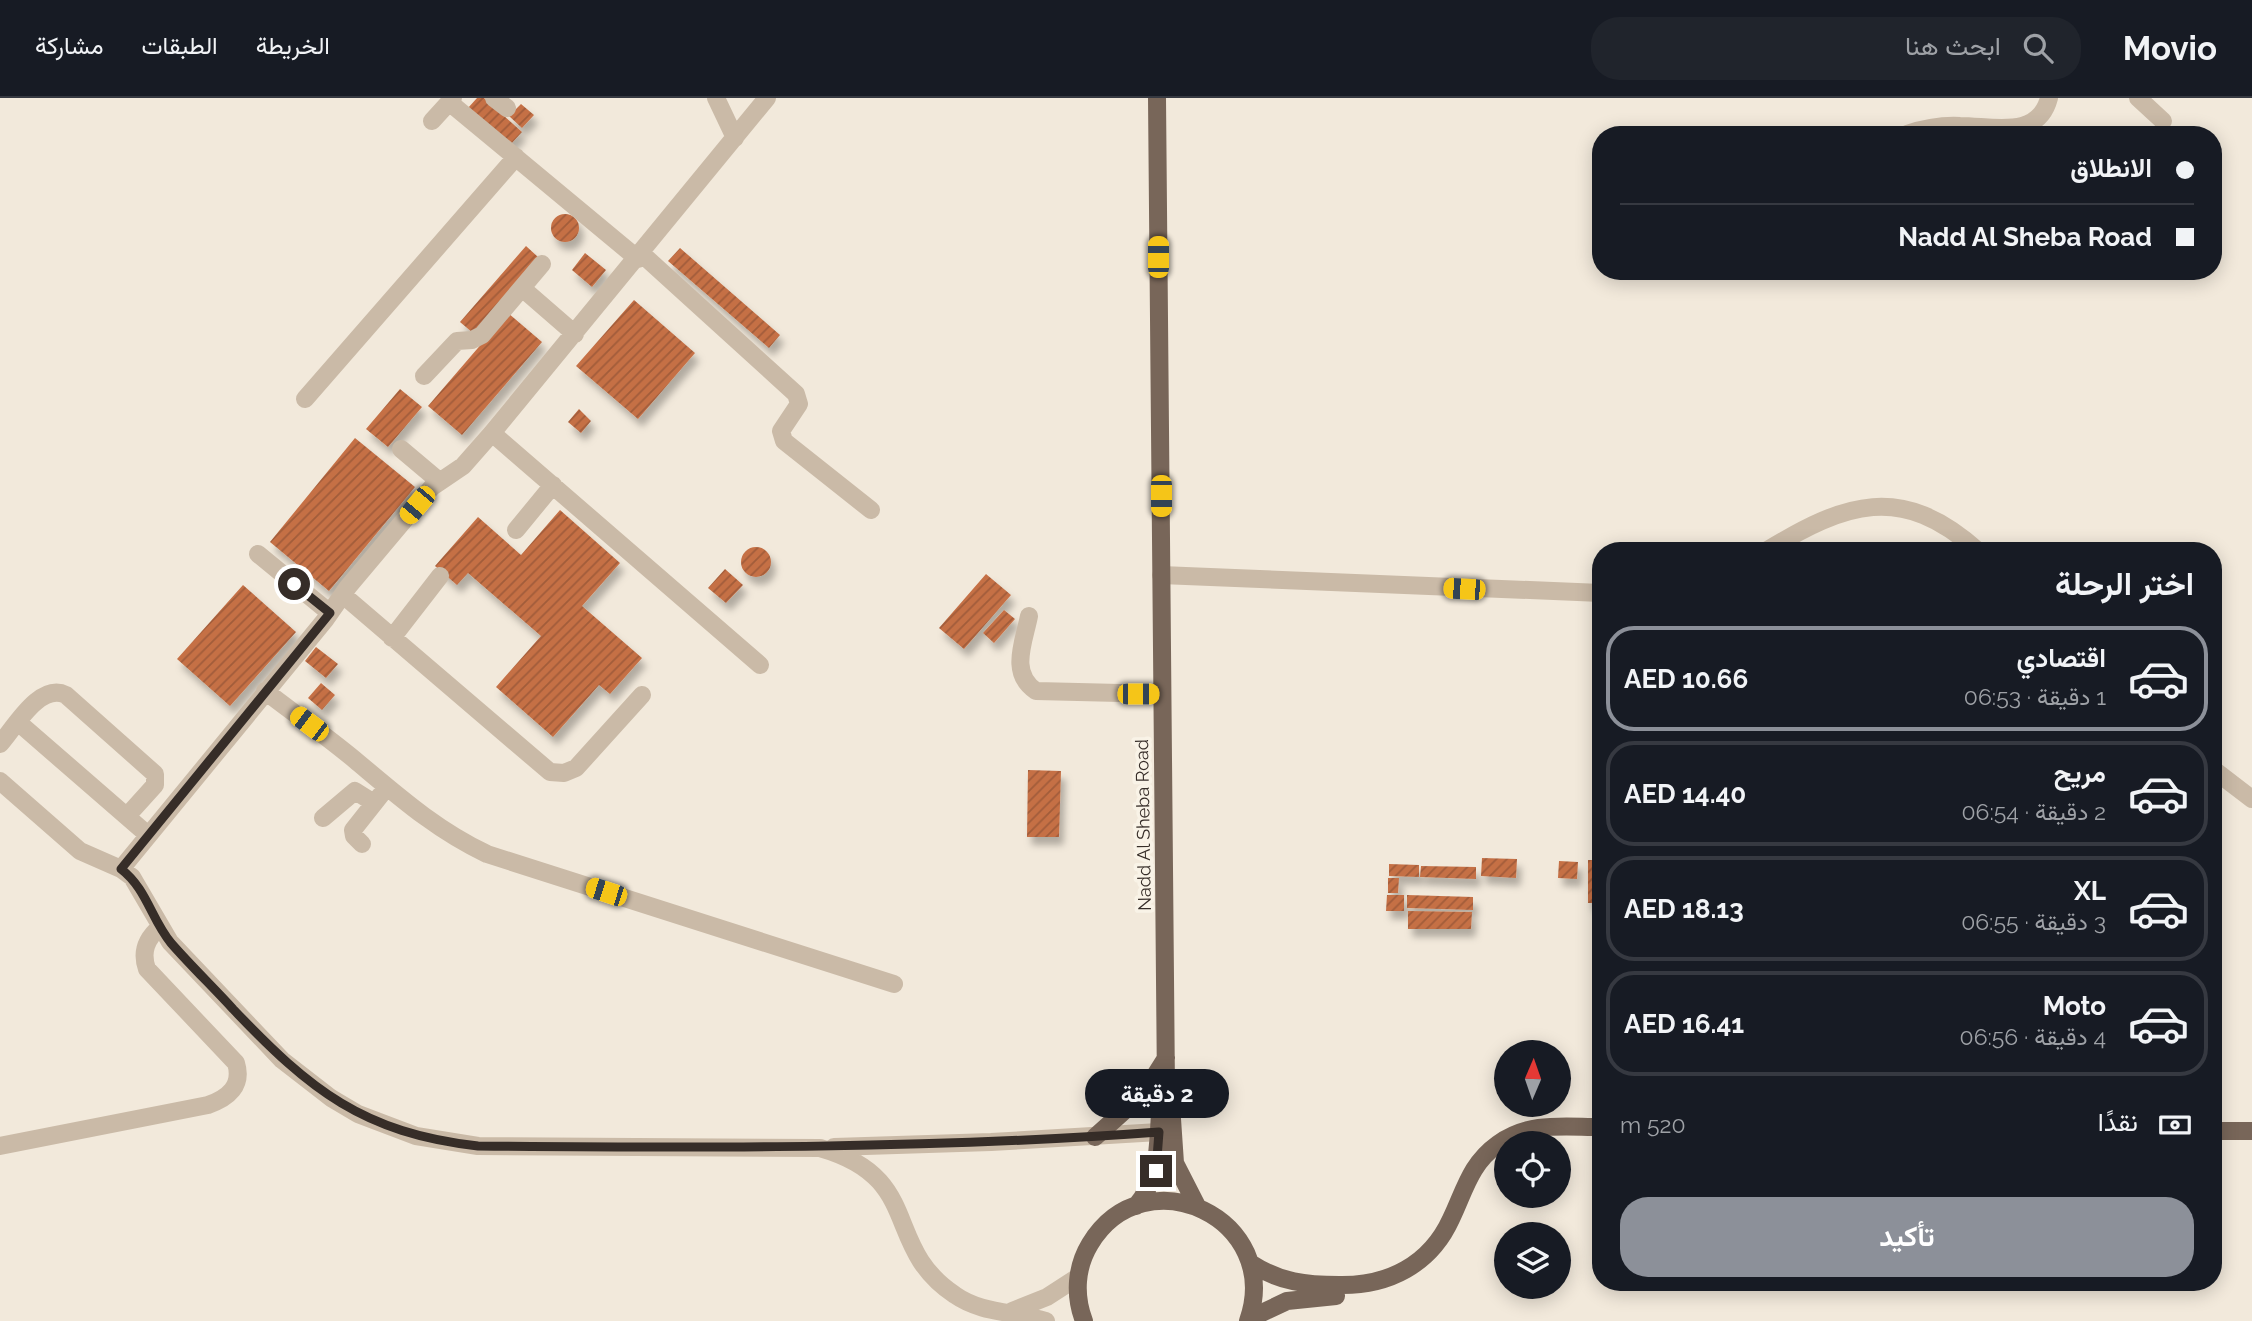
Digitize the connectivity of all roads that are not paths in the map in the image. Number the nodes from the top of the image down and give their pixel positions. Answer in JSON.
{"nodes":[{"id":1,"x":716,"y":98,"type":"edge"},
{"id":2,"x":767,"y":98,"type":"edge"},
{"id":3,"x":1157,"y":98,"type":"edge"},
{"id":4,"x":2049,"y":98,"type":"edge"},
{"id":5,"x":2138,"y":98,"type":"edge"},
{"id":6,"x":451,"y":100,"type":"edge"},
{"id":7,"x":432,"y":121,"type":"dead end"},
{"id":8,"x":2163,"y":121,"type":"dead end"},
{"id":9,"x":2023,"y":126,"type":"edge"},
{"id":10,"x":735,"y":138,"type":"junction"},
{"id":11,"x":516,"y":157,"type":"junction"},
{"id":12,"x":640,"y":257,"type":"junction"},
{"id":13,"x":542,"y":264,"type":"dead end"},
{"id":14,"x":522,"y":288,"type":"junction"},
{"id":15,"x":575,"y":334,"type":"junction"},
{"id":16,"x":424,"y":376,"type":"dead end"},
{"id":17,"x":305,"y":400,"type":"dead end"},
{"id":18,"x":492,"y":433,"type":"junction"},
{"id":19,"x":401,"y":449,"type":"dead end"},
{"id":20,"x":439,"y":481,"type":"junction"},
{"id":21,"x":553,"y":485,"type":"junction"},
{"id":22,"x":871,"y":510,"type":"dead end"},
{"id":23,"x":516,"y":530,"type":"dead end"},
{"id":24,"x":1781,"y":542,"type":"edge"},
{"id":25,"x":1966,"y":542,"type":"edge"},
{"id":26,"x":258,"y":554,"type":"dead end"},
{"id":27,"x":1161,"y":575,"type":"junction"},
{"id":28,"x":440,"y":576,"type":"dead end"},
{"id":29,"x":1592,"y":593,"type":"edge"},
{"id":30,"x":343,"y":595,"type":"junction"},
{"id":31,"x":330,"y":613,"type":"junction"},
{"id":32,"x":1029,"y":615,"type":"dead end"},
{"id":33,"x":392,"y":638,"type":"junction"},
{"id":34,"x":760,"y":665,"type":"dead end"},
{"id":35,"x":265,"y":691,"type":"junction"},
{"id":36,"x":1163,"y":694,"type":"junction"},
{"id":37,"x":642,"y":695,"type":"dead end"},
{"id":38,"x":19,"y":723,"type":"junction"},
{"id":39,"x":0,"y":744,"type":"edge"},
{"id":40,"x":2222,"y":776,"type":"edge"},
{"id":41,"x":0,"y":780,"type":"edge"},
{"id":42,"x":387,"y":787,"type":"junction"},
{"id":43,"x":2252,"y":799,"type":"edge"},
{"id":44,"x":374,"y":803,"type":"junction"},
{"id":45,"x":127,"y":816,"type":"junction"},
{"id":46,"x":323,"y":818,"type":"dead end"},
{"id":47,"x":148,"y":835,"type":"junction"},
{"id":48,"x":362,"y":844,"type":"dead end"},
{"id":49,"x":121,"y":869,"type":"junction"},
{"id":50,"x":160,"y":927,"type":"junction"},
{"id":51,"x":894,"y":984,"type":"dead end"},
{"id":52,"x":1166,"y":1058,"type":"junction"},
{"id":53,"x":1166,"y":1089,"type":"junction"},
{"id":54,"x":1565,"y":1127,"type":"junction"},
{"id":55,"x":1592,"y":1127,"type":"edge"},
{"id":56,"x":2222,"y":1130,"type":"edge"},
{"id":57,"x":1554,"y":1131,"type":"edge"},
{"id":58,"x":2252,"y":1131,"type":"edge"},
{"id":59,"x":1159,"y":1132,"type":"junction"},
{"id":60,"x":1095,"y":1137,"type":"junction"},
{"id":61,"x":0,"y":1146,"type":"edge"},
{"id":62,"x":820,"y":1148,"type":"junction"},
{"id":63,"x":1494,"y":1163,"type":"edge"},
{"id":64,"x":1136,"y":1206,"type":"junction"},
{"id":65,"x":1197,"y":1206,"type":"junction"},
{"id":66,"x":1252,"y":1265,"type":"junction"},
{"id":67,"x":1078,"y":1277,"type":"junction"},
{"id":68,"x":1012,"y":1311,"type":"junction"},
{"id":69,"x":1249,"y":1320,"type":"edge"},
{"id":70,"x":1046,"y":1321,"type":"edge"},
{"id":71,"x":1084,"y":1321,"type":"edge"}],
"edges":[{"from":1,"to":10,"type":"street"},
{"from":2,"to":10,"type":"street"},
{"from":3,"to":27,"type":"main road","name":"Nadd Al Sheba Road"},
{"from":4,"to":9,"type":"street"},
{"from":5,"to":8,"type":"street"},
{"from":6,"to":7,"type":"street"},
{"from":6,"to":11,"type":"street"},
{"from":10,"to":12,"type":"street"},
{"from":11,"to":12,"type":"street"},
{"from":11,"to":17,"type":"street"},
{"from":12,"to":15,"type":"street"},
{"from":12,"to":22,"type":"street"},
{"from":13,"to":14,"type":"street"},
{"from":14,"to":15,"type":"street"},
{"from":14,"to":16,"type":"street"},
{"from":15,"to":18,"type":"street"},
{"from":18,"to":20,"type":"street"},
{"from":18,"to":21,"type":"street"},
{"from":19,"to":20,"type":"street"},
{"from":20,"to":30,"type":"street"},
{"from":21,"to":23,"type":"street"},
{"from":21,"to":34,"type":"street"},
{"from":24,"to":25,"type":"street"},
{"from":26,"to":31,"type":"street"},
{"from":27,"to":29,"type":"street"},
{"from":27,"to":36,"type":"main road","name":"Nadd Al Sheba Road"},
{"from":28,"to":33,"type":"street"},
{"from":30,"to":31,"type":"street"},
{"from":30,"to":33,"type":"street"},
{"from":31,"to":35,"type":"street"},
{"from":32,"to":36,"type":"street"},
{"from":33,"to":37,"type":"street"},
{"from":35,"to":42,"type":"street"},
{"from":35,"to":47,"type":"street"},
{"from":36,"to":52,"type":"main road","name":"Nadd Al Sheba Road"},
{"from":38,"to":39,"type":"street"},
{"from":38,"to":45,"type":"street"},
{"from":38,"to":45,"type":"street"},
{"from":40,"to":43,"type":"street"},
{"from":41,"to":49,"type":"street"},
{"from":42,"to":44,"type":"street"},
{"from":42,"to":51,"type":"street"},
{"from":44,"to":46,"type":"street"},
{"from":44,"to":48,"type":"street"},
{"from":45,"to":47,"type":"street"},
{"from":47,"to":49,"type":"street"},
{"from":49,"to":50,"type":"street"},
{"from":50,"to":61,"type":"street"},
{"from":50,"to":62,"type":"street"},
{"from":52,"to":53,"type":"main road","name":"Nadd Al Sheba Road"},
{"from":52,"to":60,"type":"main road"},
{"from":53,"to":59,"type":"main road","name":"Nadd Al Sheba Road"},
{"from":53,"to":65,"type":"main road","name":"Nadd Al Sheba Road"},
{"from":54,"to":55,"type":"main road"},
{"from":54,"to":57,"type":"main road"},
{"from":54,"to":66,"type":"main road"},
{"from":56,"to":58,"type":"main road"},
{"from":59,"to":60,"type":"street"},
{"from":59,"to":64,"type":"main road","name":"Nadd Al Sheba Road"},
{"from":60,"to":62,"type":"street"},
{"from":62,"to":68,"type":"street"},
{"from":63,"to":69,"type":"main road"},
{"from":64,"to":65,"type":"main road"},
{"from":64,"to":67,"type":"main road"},
{"from":65,"to":66,"type":"main road"},
{"from":66,"to":69,"type":"main road"},
{"from":67,"to":68,"type":"street"},
{"from":67,"to":71,"type":"main road"},
{"from":68,"to":70,"type":"street"}]}
